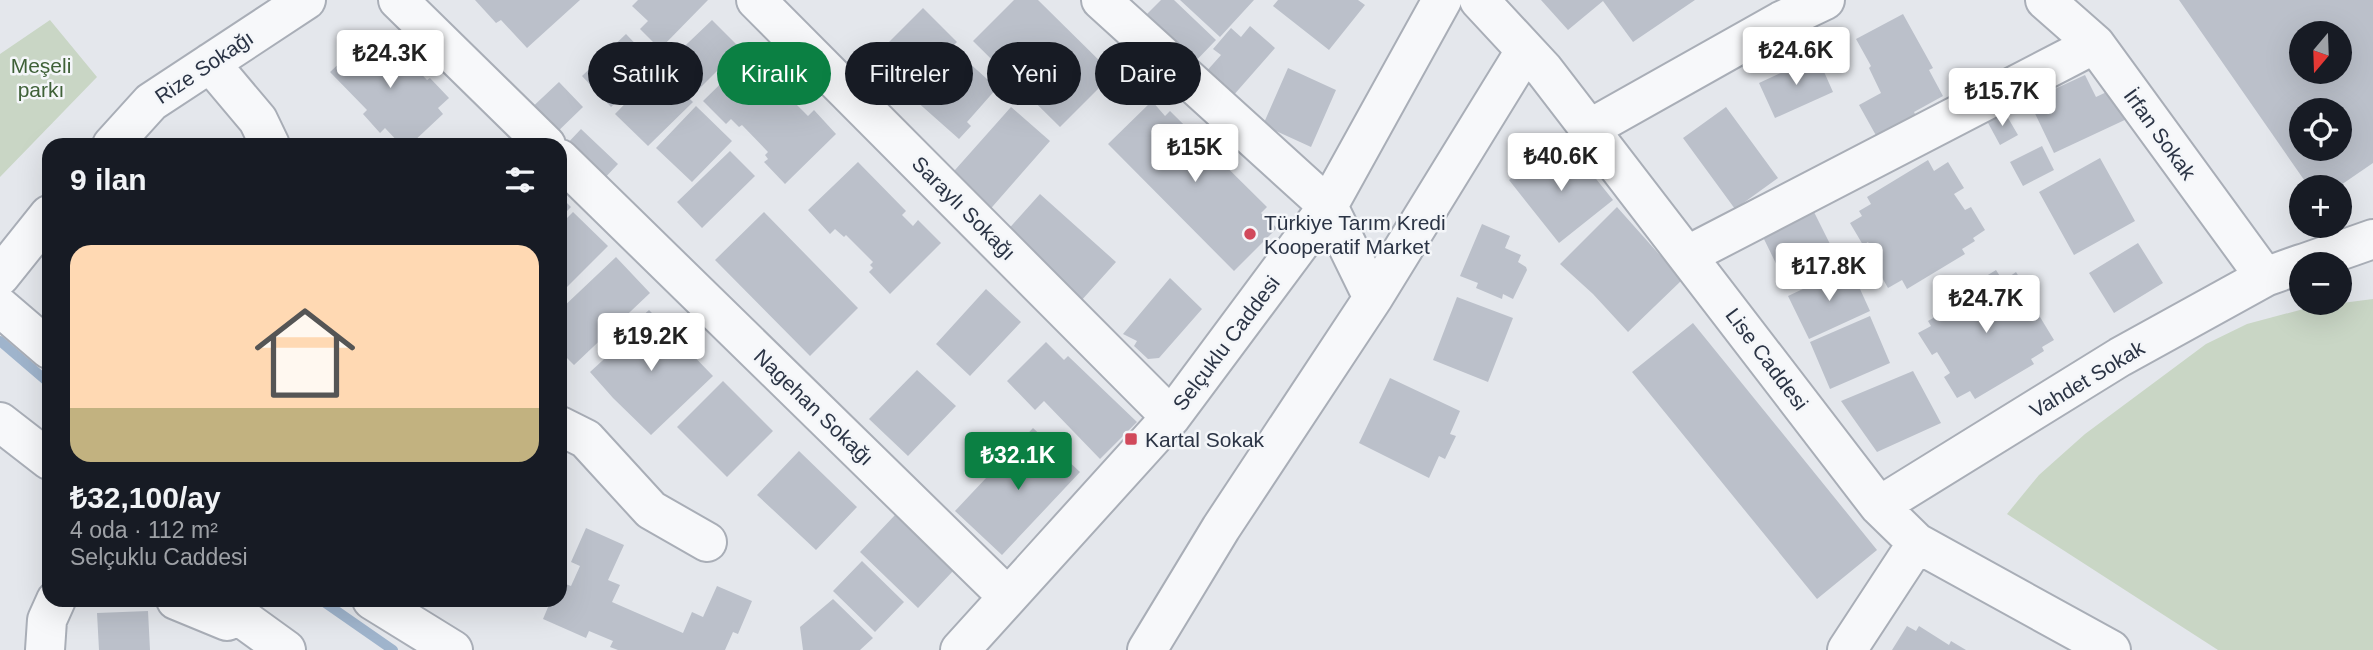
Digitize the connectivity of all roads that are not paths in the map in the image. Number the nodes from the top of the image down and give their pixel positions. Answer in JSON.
{"nodes":[{"id":1,"x":398,"y":0,"type":"edge"},
{"id":2,"x":757,"y":0,"type":"edge"},
{"id":3,"x":1101,"y":0,"type":"edge"},
{"id":4,"x":1442,"y":0,"type":"edge"},
{"id":5,"x":1479,"y":0,"type":"edge"},
{"id":6,"x":1825,"y":0,"type":"edge"},
{"id":7,"x":2045,"y":0,"type":"edge"},
{"id":8,"x":298,"y":2,"type":"edge"},
{"id":9,"x":2095,"y":44,"type":"junction"},
{"id":10,"x":1525,"y":51,"type":"junction"},
{"id":11,"x":210,"y":63,"type":"junction"},
{"id":12,"x":1589,"y":129,"type":"junction"},
{"id":13,"x":118,"y":138,"type":"edge"},
{"id":14,"x":267,"y":138,"type":"edge"},
{"id":15,"x":539,"y":138,"type":"edge"},
{"id":16,"x":567,"y":166,"type":"edge"},
{"id":17,"x":1328,"y":206,"type":"junction"},
{"id":18,"x":42,"y":224,"type":"edge"},
{"id":19,"x":2373,"y":239,"type":"edge"},
{"id":20,"x":2336,"y":252,"type":"edge"},
{"id":21,"x":1688,"y":256,"type":"junction"},
{"id":22,"x":2289,"y":268,"type":"edge"},
{"id":23,"x":0,"y":276,"type":"edge"},
{"id":24,"x":2265,"y":277,"type":"junction"},
{"id":25,"x":1373,"y":298,"type":"junction"},
{"id":26,"x":0,"y":307,"type":"edge"},
{"id":27,"x":42,"y":343,"type":"edge"},
{"id":28,"x":1171,"y":417,"type":"junction"},
{"id":29,"x":0,"y":422,"type":"edge"},
{"id":30,"x":567,"y":430,"type":"edge"},
{"id":31,"x":42,"y":455,"type":"edge"},
{"id":32,"x":1879,"y":506,"type":"junction"},
{"id":33,"x":707,"y":541,"type":"dead end"},
{"id":34,"x":1917,"y":543,"type":"junction"},
{"id":35,"x":1008,"y":597,"type":"junction"},
{"id":36,"x":53,"y":607,"type":"edge"},
{"id":37,"x":193,"y":607,"type":"edge"},
{"id":38,"x":383,"y":607,"type":"edge"},
{"id":39,"x":225,"y":620,"type":"edge"},
{"id":40,"x":45,"y":650,"type":"edge"},
{"id":41,"x":286,"y":650,"type":"edge"},
{"id":42,"x":453,"y":650,"type":"edge"},
{"id":43,"x":960,"y":650,"type":"edge"},
{"id":44,"x":1147,"y":650,"type":"edge"},
{"id":45,"x":1847,"y":650,"type":"edge"},
{"id":46,"x":2111,"y":650,"type":"edge"}],
"edges":[{"from":1,"to":15,"type":"street"},
{"from":2,"to":28,"type":"street","name":"Saraylı Sokağı"},
{"from":3,"to":17,"type":"street"},
{"from":4,"to":17,"type":"street","name":"Selçuklu Caddesi"},
{"from":5,"to":10,"type":"street","name":"Lise Caddesi"},
{"from":6,"to":12,"type":"street"},
{"from":7,"to":9,"type":"street","name":"İrfan Sokak"},
{"from":8,"to":11,"type":"street","name":"Rize Sokağı"},
{"from":9,"to":21,"type":"street"},
{"from":9,"to":24,"type":"street","name":"İrfan Sokak"},
{"from":10,"to":12,"type":"street","name":"Lise Caddesi"},
{"from":10,"to":25,"type":"street"},
{"from":11,"to":13,"type":"street","name":"Rize Sokağı"},
{"from":11,"to":14,"type":"street"},
{"from":12,"to":21,"type":"street","name":"Lise Caddesi"},
{"from":16,"to":35,"type":"street","name":"Nagehan Sokağı"},
{"from":17,"to":25,"type":"street"},
{"from":17,"to":28,"type":"street","name":"Selçuklu Caddesi"},
{"from":18,"to":23,"type":"street"},
{"from":19,"to":20,"type":"street","name":"Vahdet Sokak"},
{"from":21,"to":32,"type":"street","name":"Lise Caddesi"},
{"from":22,"to":24,"type":"street","name":"Vahdet Sokak"},
{"from":24,"to":32,"type":"street","name":"Vahdet Sokak"},
{"from":25,"to":44,"type":"street"},
{"from":26,"to":27,"type":"street"},
{"from":28,"to":35,"type":"street","name":"Selçuklu Caddesi"},
{"from":29,"to":31,"type":"street"},
{"from":30,"to":33,"type":"street"},
{"from":32,"to":34,"type":"street","name":"Lise Caddesi"},
{"from":34,"to":45,"type":"street"},
{"from":34,"to":46,"type":"street","name":"Lise Caddesi"},
{"from":35,"to":43,"type":"street","name":"Selçuklu Caddesi"},
{"from":36,"to":40,"type":"street"},
{"from":37,"to":39,"type":"street"},
{"from":38,"to":42,"type":"street"},
{"from":39,"to":41,"type":"street"}]}
